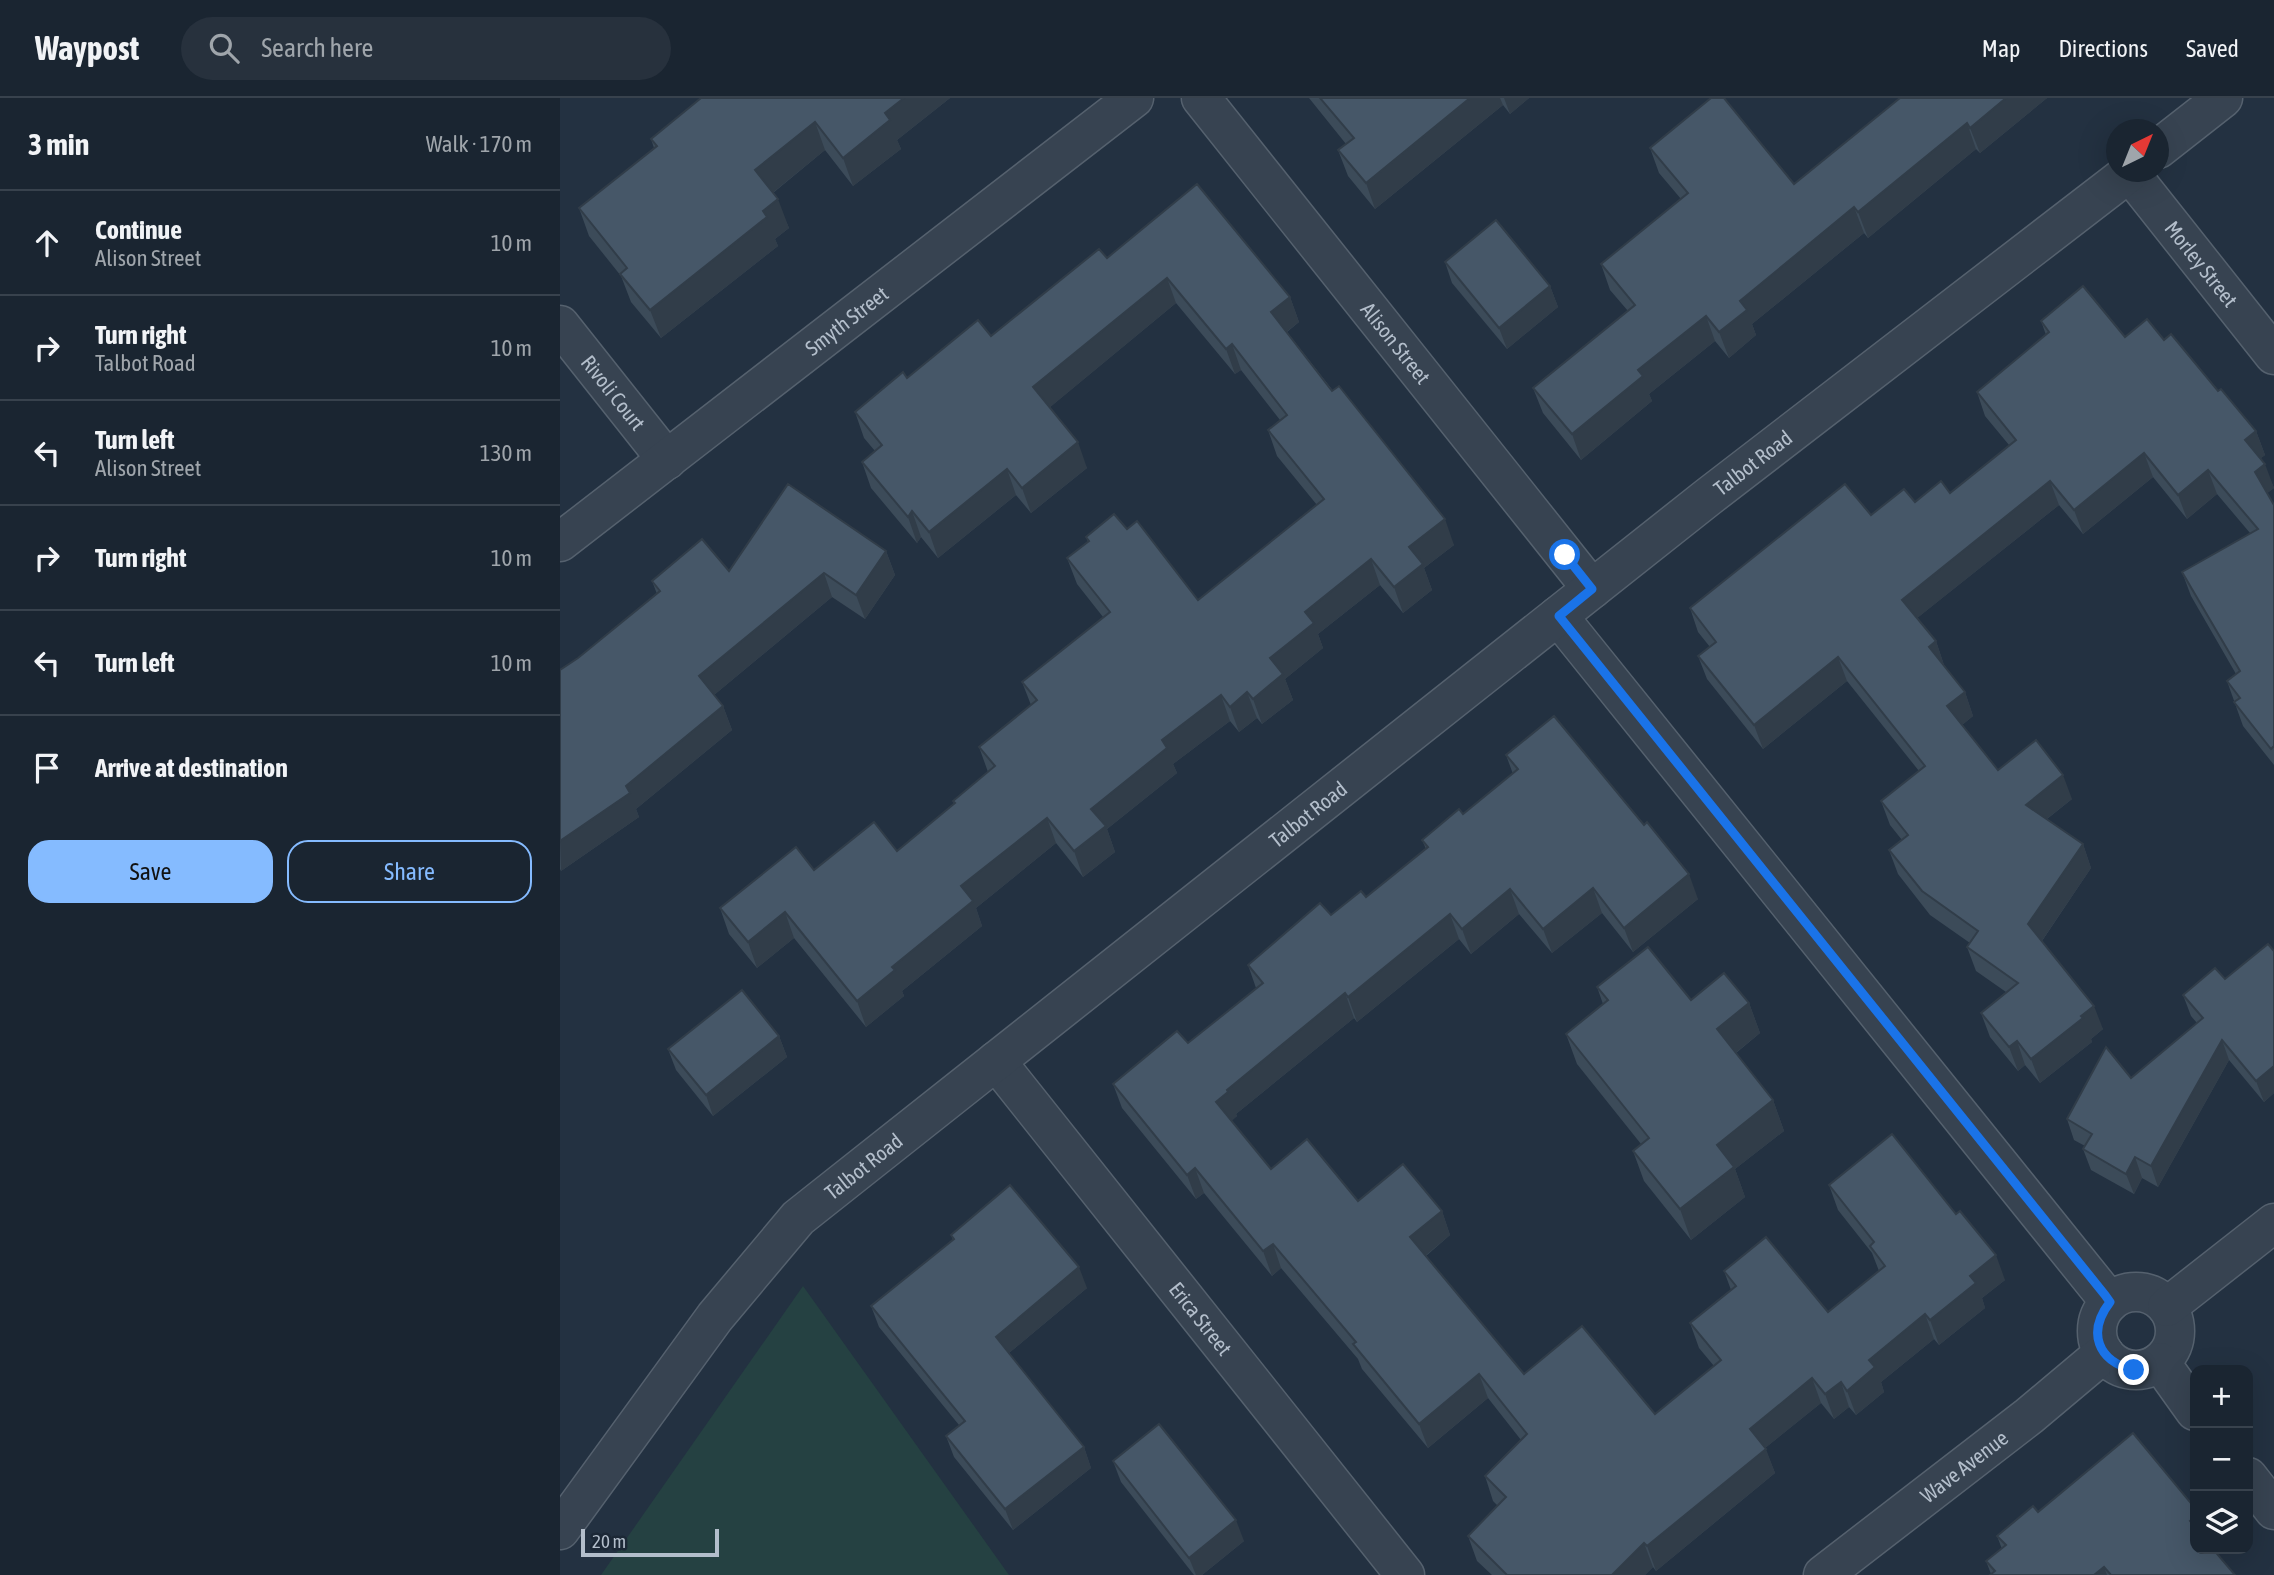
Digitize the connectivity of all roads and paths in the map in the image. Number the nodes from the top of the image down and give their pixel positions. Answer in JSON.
{"nodes":[{"id":1,"x":1134,"y":98,"type":"edge"},
{"id":2,"x":1201,"y":98,"type":"edge"},
{"id":3,"x":2223,"y":98,"type":"edge"},
{"id":4,"x":2169,"y":140,"type":"edge"},
{"id":5,"x":2117,"y":182,"type":"edge"},
{"id":6,"x":2138,"y":182,"type":"edge"},
{"id":7,"x":560,"y":325,"type":"edge"},
{"id":8,"x":2274,"y":355,"type":"edge"},
{"id":9,"x":667,"y":460,"type":"junction"},
{"id":10,"x":560,"y":542,"type":"edge"},
{"id":11,"x":1592,"y":589,"type":"junction"},
{"id":12,"x":1559,"y":616,"type":"junction"},
{"id":13,"x":996,"y":1061,"type":"junction"},
{"id":14,"x":2274,"y":1223,"type":"edge"},
{"id":15,"x":2110,"y":1302,"type":"junction"},
{"id":16,"x":2168,"y":1307,"type":"junction"},
{"id":17,"x":2104,"y":1353,"type":"junction"},
{"id":18,"x":2160,"y":1362,"type":"junction"},
{"id":19,"x":2190,"y":1404,"type":"edge"},
{"id":20,"x":2253,"y":1483,"type":"edge"},
{"id":21,"x":2274,"y":1510,"type":"edge"},
{"id":22,"x":560,"y":1530,"type":"edge"},
{"id":23,"x":1405,"y":1575,"type":"edge"},
{"id":24,"x":1824,"y":1575,"type":"edge"}],
"edges":[{"from":1,"to":9,"type":"street","name":"Smyth Street"},
{"from":2,"to":11,"type":"street","name":"Alison Street"},
{"from":3,"to":4,"type":"street"},
{"from":5,"to":11,"type":"street","name":"Talbot Road"},
{"from":6,"to":8,"type":"street","name":"Morley Street"},
{"from":7,"to":9,"type":"street","name":"Rivoli Court"},
{"from":9,"to":10,"type":"street","name":"Smyth Street"},
{"from":11,"to":12,"type":"street","name":"Talbot Road"},
{"from":12,"to":13,"type":"street","name":"Talbot Road"},
{"from":12,"to":15,"type":"street"},
{"from":13,"to":22,"type":"street","name":"Talbot Road"},
{"from":13,"to":23,"type":"street","name":"Erica Street"},
{"from":14,"to":16,"type":"street"},
{"from":15,"to":16,"type":"street"},
{"from":15,"to":17,"type":"street"},
{"from":16,"to":18,"type":"street"},
{"from":17,"to":18,"type":"street"},
{"from":17,"to":24,"type":"street","name":"Wave Avenue"},
{"from":18,"to":19,"type":"street"},
{"from":20,"to":21,"type":"street"}]}
